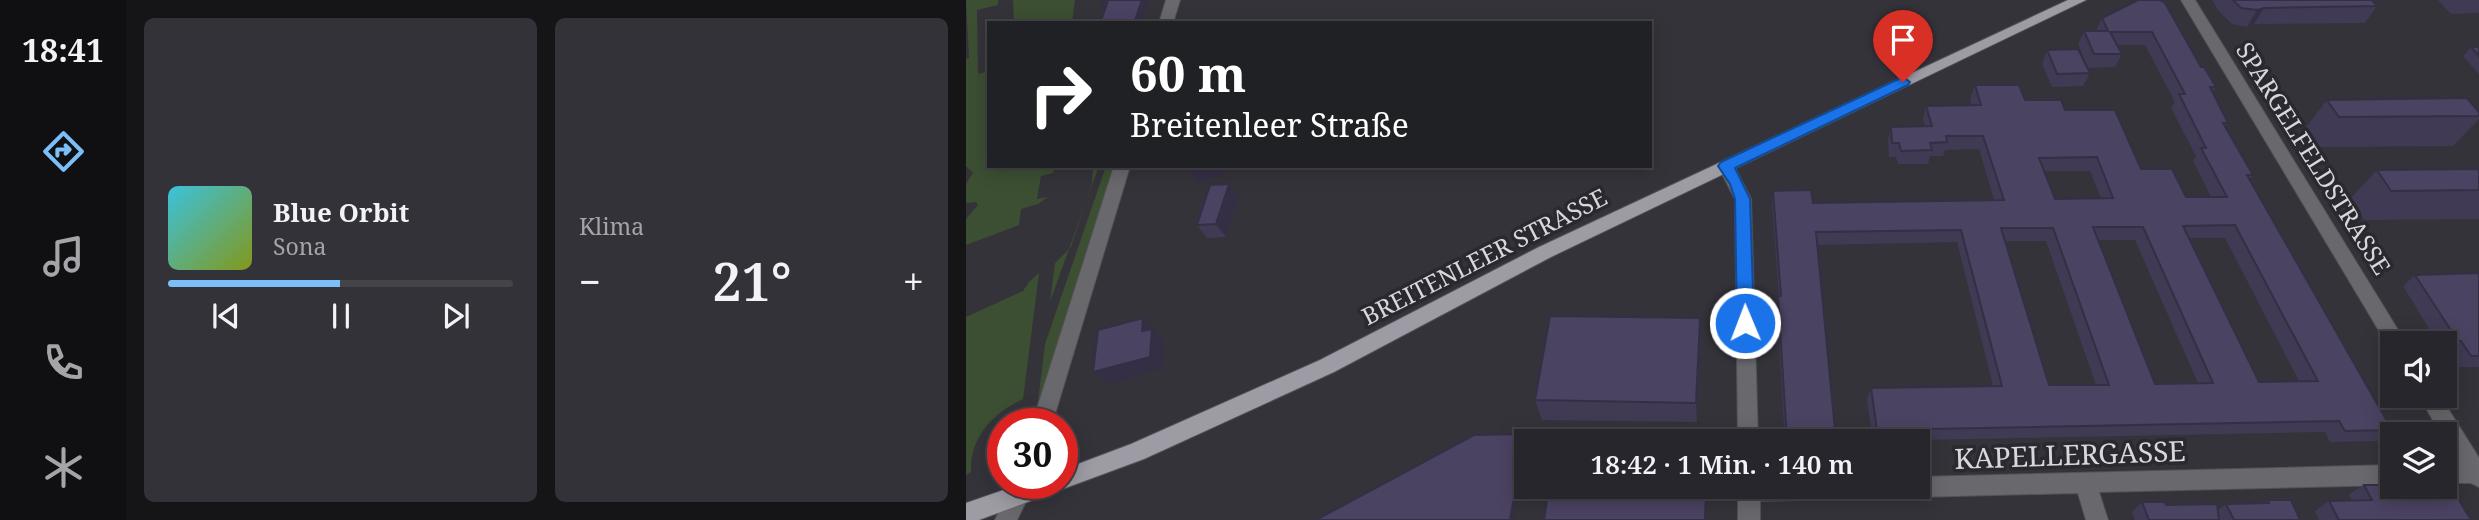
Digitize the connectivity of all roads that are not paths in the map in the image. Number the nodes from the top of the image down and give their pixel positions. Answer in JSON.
{"nodes":[{"id":1,"x":1172,"y":0,"type":"edge"},
{"id":2,"x":2079,"y":0,"type":"edge"},
{"id":3,"x":2188,"y":0,"type":"edge"},
{"id":4,"x":1167,"y":21,"type":"edge"},
{"id":5,"x":1726,"y":166,"type":"junction"},
{"id":6,"x":1121,"y":168,"type":"edge"},
{"id":7,"x":2390,"y":331,"type":"edge"},
{"id":8,"x":1047,"y":408,"type":"edge"},
{"id":9,"x":2437,"y":408,"type":"edge"},
{"id":10,"x":1748,"y":429,"type":"edge"},
{"id":11,"x":2457,"y":473,"type":"edge"},
{"id":12,"x":1078,"y":474,"type":"edge"},
{"id":13,"x":2478,"y":474,"type":"edge"},
{"id":14,"x":2380,"y":475,"type":"edge"},
{"id":15,"x":2085,"y":481,"type":"junction"},
{"id":16,"x":1930,"y":485,"type":"edge"},
{"id":17,"x":999,"y":499,"type":"edge"},
{"id":18,"x":1017,"y":499,"type":"edge"},
{"id":19,"x":1749,"y":499,"type":"edge"},
{"id":20,"x":966,"y":514,"type":"edge"},
{"id":21,"x":1006,"y":520,"type":"edge"},
{"id":22,"x":1749,"y":520,"type":"edge"},
{"id":23,"x":2097,"y":520,"type":"edge"}],
"edges":[{"from":1,"to":4,"type":"street"},
{"from":2,"to":5,"type":"main road","name":"BREITENLEER STRASSE"},
{"from":3,"to":7,"type":"street","name":"SPARGELFELDSTRASSE"},
{"from":5,"to":10,"type":"street"},
{"from":5,"to":12,"type":"main road","name":"BREITENLEER STRASSE"},
{"from":6,"to":8,"type":"street"},
{"from":9,"to":13,"type":"street"},
{"from":11,"to":13,"type":"street"},
{"from":14,"to":15,"type":"street","name":"KAPELLERGASSE"},
{"from":15,"to":16,"type":"street","name":"KAPELLERGASSE"},
{"from":15,"to":23,"type":"street"},
{"from":17,"to":20,"type":"main road"},
{"from":18,"to":21,"type":"street"},
{"from":19,"to":22,"type":"street"}]}
